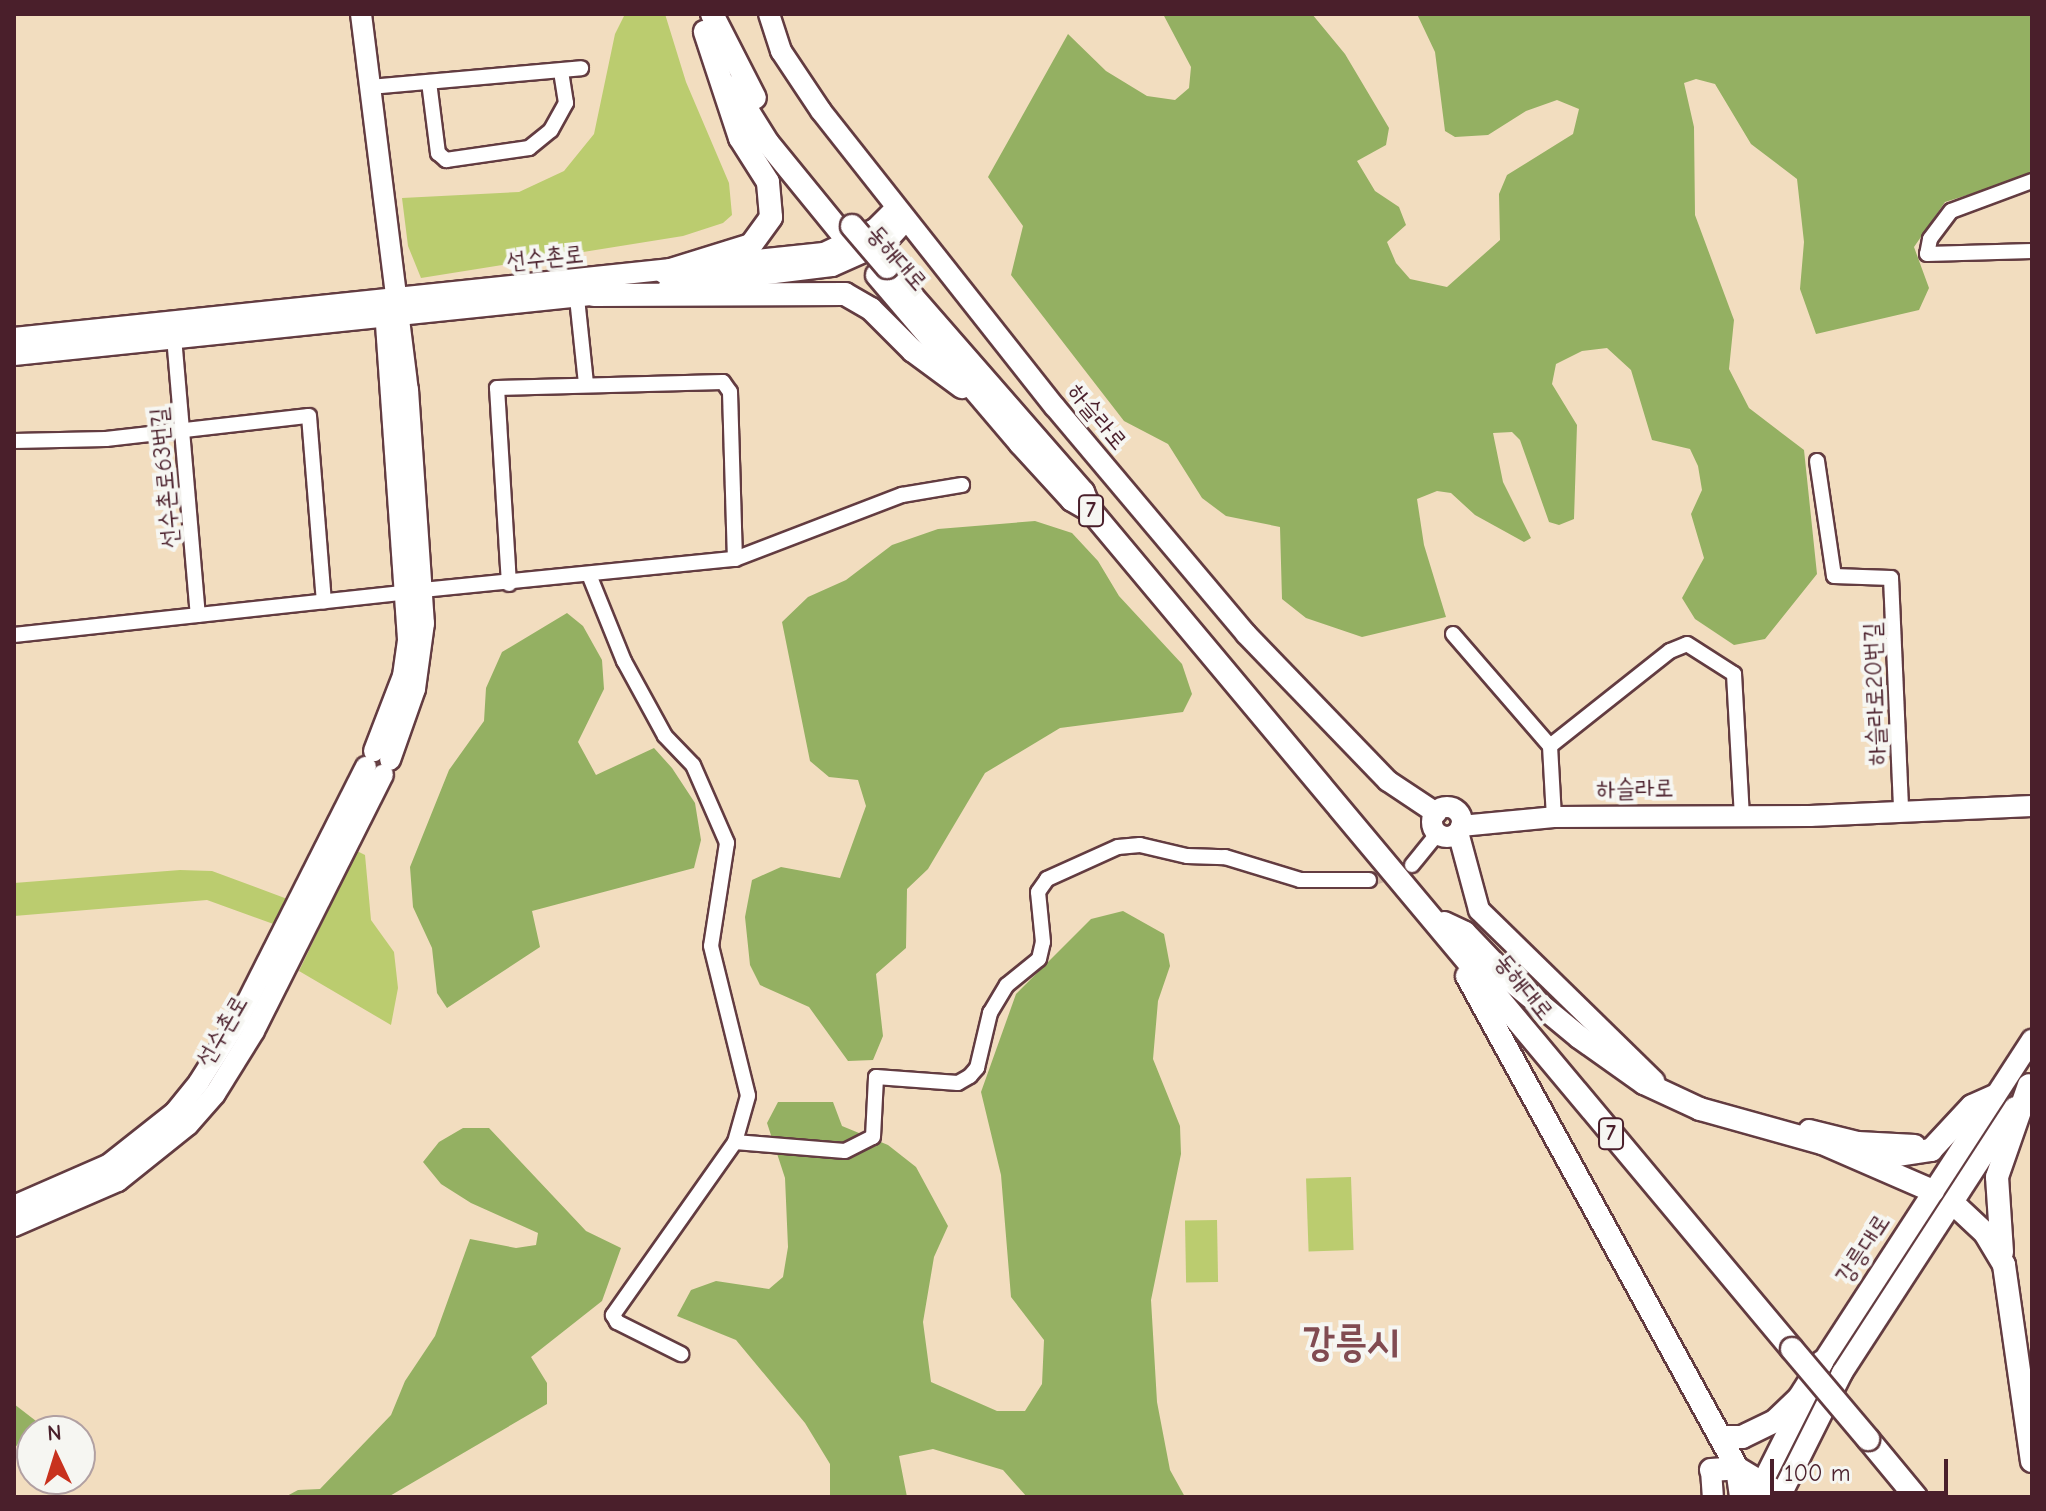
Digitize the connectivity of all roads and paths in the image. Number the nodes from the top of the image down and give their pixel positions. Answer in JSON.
{"nodes":[{"id":1,"x":361,"y":14,"type":"edge"},
{"id":2,"x":769,"y":14,"type":"edge"},
{"id":3,"x":705,"y":20,"type":"edge"},
{"id":4,"x":581,"y":68,"type":"dead end"},
{"id":5,"x":561,"y":71,"type":"junction"},
{"id":6,"x":429,"y":82,"type":"junction"},
{"id":7,"x":370,"y":87,"type":"junction"},
{"id":8,"x":2032,"y":181,"type":"edge"},
{"id":9,"x":900,"y":215,"type":"junction"},
{"id":10,"x":2032,"y":251,"type":"edge"},
{"id":11,"x":882,"y":271,"type":"junction"},
{"id":12,"x":664,"y":272,"type":"junction"},
{"id":13,"x":585,"y":297,"type":"junction"},
{"id":14,"x":392,"y":307,"type":"junction"},
{"id":15,"x":173,"y":329,"type":"junction"},
{"id":16,"x":14,"y":338,"type":"edge"},
{"id":17,"x":14,"y":355,"type":"edge"},
{"id":18,"x":586,"y":383,"type":"junction"},
{"id":19,"x":997,"y":414,"type":"junction"},
{"id":20,"x":183,"y":430,"type":"junction"},
{"id":21,"x":14,"y":441,"type":"edge"},
{"id":22,"x":1817,"y":461,"type":"dead end"},
{"id":23,"x":962,"y":485,"type":"dead end"},
{"id":24,"x":1091,"y":511,"type":"junction"},
{"id":25,"x":735,"y":559,"type":"junction"},
{"id":26,"x":590,"y":577,"type":"junction"},
{"id":27,"x":509,"y":584,"type":"junction"},
{"id":28,"x":415,"y":591,"type":"junction"},
{"id":29,"x":324,"y":601,"type":"junction"},
{"id":30,"x":198,"y":615,"type":"junction"},
{"id":31,"x":1453,"y":634,"type":"dead end"},
{"id":32,"x":14,"y":635,"type":"edge"},
{"id":33,"x":1550,"y":746,"type":"junction"},
{"id":34,"x":2032,"y":806,"type":"edge"},
{"id":35,"x":1901,"y":809,"type":"junction"},
{"id":36,"x":1436,"y":813,"type":"junction"},
{"id":37,"x":1742,"y":815,"type":"junction"},
{"id":38,"x":1554,"y":817,"type":"junction"},
{"id":39,"x":1460,"y":829,"type":"junction"},
{"id":40,"x":1437,"y":834,"type":"junction"},
{"id":41,"x":1412,"y":865,"type":"tunnel mouth"},
{"id":42,"x":1369,"y":880,"type":"tunnel mouth"},
{"id":43,"x":1433,"y":917,"type":"junction"},
{"id":44,"x":2032,"y":1040,"type":"edge"},
{"id":45,"x":2030,"y":1083,"type":"edge"},
{"id":46,"x":1676,"y":1094,"type":"junction"},
{"id":47,"x":1994,"y":1096,"type":"junction"},
{"id":48,"x":1700,"y":1109,"type":"junction"},
{"id":49,"x":735,"y":1142,"type":"junction"},
{"id":50,"x":1822,"y":1143,"type":"junction"},
{"id":51,"x":1935,"y":1146,"type":"junction"},
{"id":52,"x":1997,"y":1190,"type":"junction"},
{"id":53,"x":1933,"y":1191,"type":"junction"},
{"id":54,"x":71,"y":1195,"type":"junction"},
{"id":55,"x":1955,"y":1205,"type":"junction"},
{"id":56,"x":14,"y":1206,"type":"edge"},
{"id":57,"x":14,"y":1226,"type":"edge"},
{"id":58,"x":2004,"y":1265,"type":"junction"},
{"id":59,"x":681,"y":1354,"type":"dead end"},
{"id":60,"x":1822,"y":1362,"type":"junction"},
{"id":61,"x":2032,"y":1404,"type":"edge"},
{"id":62,"x":1713,"y":1438,"type":"junction"},
{"id":63,"x":2032,"y":1461,"type":"edge"},
{"id":64,"x":1737,"y":1468,"type":"junction"},
{"id":65,"x":1711,"y":1470,"type":"joint"},
{"id":66,"x":1758,"y":1490,"type":"edge"},
{"id":67,"x":1782,"y":1496,"type":"edge"},
{"id":68,"x":1713,"y":1497,"type":"edge"},
{"id":69,"x":1741,"y":1497,"type":"edge"},
{"id":70,"x":1916,"y":1497,"type":"edge"}],
"edges":[{"from":1,"to":7,"type":"street"},
{"from":2,"to":9,"type":"street","name":"하슬라로"},
{"from":3,"to":11,"type":"main road","name":"동해대로","number":"7","bridge":true},
{"from":3,"to":12,"type":"main road"},
{"from":4,"to":5,"type":"street"},
{"from":5,"to":6,"type":"street"},
{"from":5,"to":6,"type":"street"},
{"from":6,"to":7,"type":"street"},
{"from":7,"to":14,"type":"street"},
{"from":8,"to":10,"type":"street"},
{"from":9,"to":12,"type":"street","name":"선수촌로"},
{"from":9,"to":13,"type":"street","name":"선수촌로"},
{"from":9,"to":36,"type":"street","name":"하슬라로"},
{"from":11,"to":19,"type":"main road","name":"동해대로","number":"7"},
{"from":11,"to":24,"type":"main road","name":"동해대로","number":"7"},
{"from":12,"to":14,"type":"street","name":"선수촌로"},
{"from":13,"to":14,"type":"street","name":"선수촌로"},
{"from":13,"to":18,"type":"street","name":"선수촌로"},
{"from":13,"to":19,"type":"main road"},
{"from":14,"to":15,"type":"street"},
{"from":14,"to":28,"type":"street","name":"선수촌로"},
{"from":15,"to":16,"type":"street"},
{"from":15,"to":17,"type":"street"},
{"from":15,"to":20,"type":"street","name":"선수촌로63번길"},
{"from":18,"to":25,"type":"street"},
{"from":18,"to":27,"type":"street"},
{"from":19,"to":24,"type":"main road","name":"동해대로","number":"7"},
{"from":20,"to":21,"type":"street"},
{"from":20,"to":29,"type":"street"},
{"from":20,"to":30,"type":"street","name":"선수촌로63번길"},
{"from":22,"to":35,"type":"street","name":"하슬라로20번길"},
{"from":23,"to":25,"type":"street"},
{"from":24,"to":43,"type":"main road","name":"동해대로","number":"7"},
{"from":25,"to":26,"type":"street"},
{"from":26,"to":27,"type":"street"},
{"from":26,"to":49,"type":"street"},
{"from":27,"to":28,"type":"street"},
{"from":28,"to":29,"type":"street"},
{"from":28,"to":54,"type":"street","name":"선수촌로"},
{"from":29,"to":30,"type":"street"},
{"from":30,"to":32,"type":"street"},
{"from":31,"to":33,"type":"street"},
{"from":33,"to":37,"type":"street"},
{"from":33,"to":38,"type":"street"},
{"from":34,"to":35,"type":"street","name":"하슬라로"},
{"from":35,"to":37,"type":"street","name":"하슬라로"},
{"from":36,"to":39,"type":"street"},
{"from":36,"to":40,"type":"street"},
{"from":37,"to":38,"type":"street","name":"하슬라로"},
{"from":38,"to":39,"type":"street","name":"하슬라로"},
{"from":39,"to":40,"type":"street"},
{"from":39,"to":46,"type":"street"},
{"from":40,"to":41,"type":"street"},
{"from":42,"to":49,"type":"street"},
{"from":43,"to":48,"type":"main road"},
{"from":43,"to":62,"type":"main road"},
{"from":43,"to":70,"type":"main road","name":"동해대로","number":"7","bridge":true},
{"from":44,"to":47,"type":"street","name":"강릉대로"},
{"from":45,"to":52,"type":"main road"},
{"from":45,"to":55,"type":"street","name":"강릉대로"},
{"from":46,"to":48,"type":"street"},
{"from":46,"to":51,"type":"street"},
{"from":47,"to":51,"type":"main road"},
{"from":47,"to":53,"type":"street","name":"강릉대로"},
{"from":48,"to":50,"type":"main road"},
{"from":49,"to":59,"type":"street"},
{"from":50,"to":51,"type":"main road"},
{"from":50,"to":53,"type":"main road"},
{"from":52,"to":58,"type":"main road"},
{"from":52,"to":61,"type":"street"},
{"from":53,"to":55,"type":"street"},
{"from":53,"to":60,"type":"street","name":"강릉대로"},
{"from":54,"to":56,"type":"street","name":"선수촌로"},
{"from":54,"to":57,"type":"street","name":"선수촌로"},
{"from":55,"to":58,"type":"main road"},
{"from":55,"to":67,"type":"street","name":"강릉대로"},
{"from":58,"to":63,"type":"main road"},
{"from":60,"to":62,"type":"main road"},
{"from":60,"to":66,"type":"street","name":"강릉대로"},
{"from":62,"to":64,"type":"main road"},
{"from":64,"to":65,"type":"main road"},
{"from":64,"to":66,"type":"main road"},
{"from":64,"to":69,"type":"main road"},
{"from":65,"to":68,"type":"street"},
{"from":66,"to":67,"type":"main road"}]}
